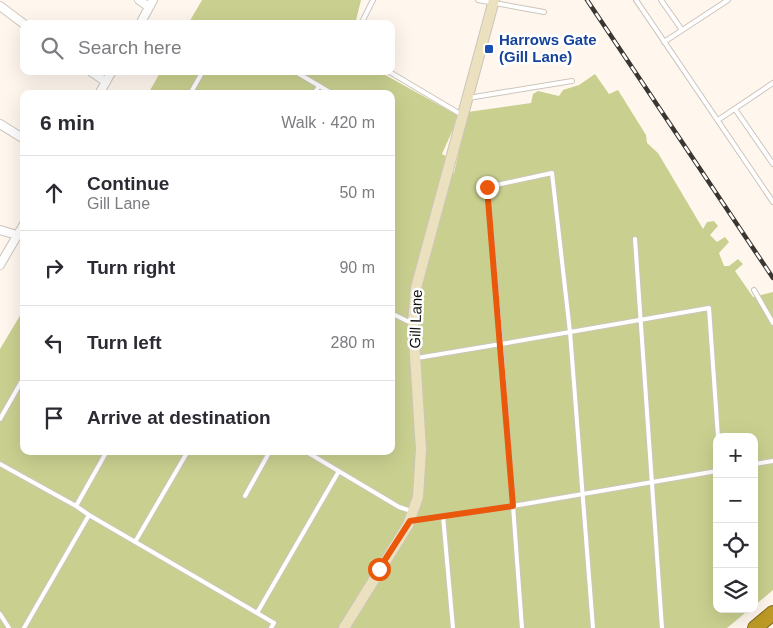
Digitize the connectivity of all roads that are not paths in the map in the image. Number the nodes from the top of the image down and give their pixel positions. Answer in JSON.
{"nodes":[{"id":1,"x":139,"y":0,"type":"edge"},
{"id":2,"x":373,"y":0,"type":"edge"},
{"id":3,"x":478,"y":0,"type":"edge"},
{"id":4,"x":636,"y":0,"type":"edge"},
{"id":5,"x":661,"y":0,"type":"edge"},
{"id":6,"x":728,"y":0,"type":"edge"},
{"id":7,"x":494,"y":1,"type":"edge"},
{"id":8,"x":151,"y":4,"type":"edge"},
{"id":9,"x":0,"y":6,"type":"edge"},
{"id":10,"x":544,"y":12,"type":"dead end"},
{"id":11,"x":142,"y":20,"type":"edge"},
{"id":12,"x":363,"y":20,"type":"edge"},
{"id":13,"x":20,"y":21,"type":"edge"},
{"id":14,"x":682,"y":30,"type":"junction"},
{"id":15,"x":664,"y":42,"type":"junction"},
{"id":16,"x":96,"y":75,"type":"edge"},
{"id":17,"x":110,"y":75,"type":"edge"},
{"id":18,"x":201,"y":75,"type":"edge"},
{"id":19,"x":301,"y":75,"type":"edge"},
{"id":20,"x":395,"y":75,"type":"edge"},
{"id":21,"x":572,"y":81,"type":"dead end"},
{"id":22,"x":106,"y":82,"type":"junction"},
{"id":23,"x":773,"y":83,"type":"edge"},
{"id":24,"x":319,"y":86,"type":"junction"},
{"id":25,"x":102,"y":90,"type":"edge"},
{"id":26,"x":192,"y":90,"type":"edge"},
{"id":27,"x":316,"y":90,"type":"edge"},
{"id":28,"x":326,"y":90,"type":"edge"},
{"id":29,"x":466,"y":99,"type":"junction"},
{"id":30,"x":734,"y":109,"type":"junction"},
{"id":31,"x":462,"y":115,"type":"junction"},
{"id":32,"x":718,"y":120,"type":"junction"},
{"id":33,"x":0,"y":124,"type":"edge"},
{"id":34,"x":20,"y":136,"type":"edge"},
{"id":35,"x":773,"y":164,"type":"edge"},
{"id":36,"x":773,"y":202,"type":"edge"},
{"id":37,"x":0,"y":230,"type":"edge"},
{"id":38,"x":20,"y":230,"type":"edge"},
{"id":39,"x":17,"y":235,"type":"junction"},
{"id":40,"x":635,"y":239,"type":"dead end"},
{"id":41,"x":0,"y":265,"type":"edge"},
{"id":42,"x":754,"y":290,"type":"dead end"},
{"id":43,"x":395,"y":315,"type":"edge"},
{"id":44,"x":639,"y":320,"type":"junction"},
{"id":45,"x":773,"y":323,"type":"edge"},
{"id":46,"x":413,"y":324,"type":"junction"},
{"id":47,"x":570,"y":332,"type":"junction"},
{"id":48,"x":501,"y":344,"type":"junction"},
{"id":49,"x":415,"y":359,"type":"junction"},
{"id":50,"x":20,"y":384,"type":"edge"},
{"id":51,"x":0,"y":419,"type":"edge"},
{"id":52,"x":718,"y":433,"type":"edge"},
{"id":53,"x":105,"y":455,"type":"edge"},
{"id":54,"x":186,"y":455,"type":"edge"},
{"id":55,"x":268,"y":455,"type":"edge"},
{"id":56,"x":312,"y":455,"type":"edge"},
{"id":57,"x":773,"y":461,"type":"edge"},
{"id":58,"x":758,"y":463,"type":"edge"},
{"id":59,"x":0,"y":464,"type":"edge"},
{"id":60,"x":339,"y":471,"type":"junction"},
{"id":61,"x":713,"y":472,"type":"edge"},
{"id":62,"x":652,"y":482,"type":"junction"},
{"id":63,"x":583,"y":494,"type":"junction"},
{"id":64,"x":245,"y":496,"type":"dead end"},
{"id":65,"x":76,"y":506,"type":"junction"},
{"id":66,"x":513,"y":506,"type":"junction"},
{"id":67,"x":89,"y":515,"type":"junction"},
{"id":68,"x":412,"y":516,"type":"junction"},
{"id":69,"x":443,"y":516,"type":"junction"},
{"id":70,"x":135,"y":542,"type":"junction"},
{"id":71,"x":773,"y":612,"type":"edge"},
{"id":72,"x":257,"y":613,"type":"junction"},
{"id":73,"x":0,"y":614,"type":"edge"},
{"id":74,"x":9,"y":628,"type":"edge"},
{"id":75,"x":24,"y":628,"type":"edge"},
{"id":76,"x":271,"y":628,"type":"edge"},
{"id":77,"x":344,"y":628,"type":"edge"},
{"id":78,"x":453,"y":628,"type":"edge"},
{"id":79,"x":522,"y":628,"type":"edge"},
{"id":80,"x":593,"y":628,"type":"edge"},
{"id":81,"x":662,"y":628,"type":"edge"},
{"id":82,"x":755,"y":628,"type":"edge"}],
"edges":[{"from":1,"to":8,"type":"street"},
{"from":2,"to":12,"type":"lane"},
{"from":3,"to":7,"type":"lane"},
{"from":4,"to":15,"type":"lane"},
{"from":5,"to":14,"type":"lane"},
{"from":6,"to":14,"type":"lane"},
{"from":7,"to":10,"type":"lane"},
{"from":7,"to":29,"type":"street","name":"Gill Lane"},
{"from":8,"to":11,"type":"street"},
{"from":9,"to":13,"type":"street"},
{"from":14,"to":15,"type":"lane"},
{"from":15,"to":32,"type":"lane"},
{"from":16,"to":22,"type":"street"},
{"from":17,"to":22,"type":"street"},
{"from":18,"to":26,"type":"lane"},
{"from":19,"to":24,"type":"lane"},
{"from":20,"to":31,"type":"lane"},
{"from":21,"to":29,"type":"lane"},
{"from":22,"to":25,"type":"street"},
{"from":23,"to":30,"type":"lane"},
{"from":24,"to":27,"type":"lane"},
{"from":24,"to":28,"type":"lane"},
{"from":29,"to":31,"type":"street","name":"Gill Lane"},
{"from":30,"to":32,"type":"lane"},
{"from":30,"to":35,"type":"lane"},
{"from":31,"to":46,"type":"street","name":"Gill Lane"},
{"from":32,"to":36,"type":"lane"},
{"from":33,"to":34,"type":"street"},
{"from":37,"to":39,"type":"street"},
{"from":38,"to":39,"type":"street"},
{"from":39,"to":41,"type":"street"},
{"from":40,"to":44,"type":"lane"},
{"from":42,"to":45,"type":"lane"},
{"from":43,"to":46,"type":"lane"},
{"from":44,"to":47,"type":"lane"},
{"from":44,"to":52,"type":"lane"},
{"from":44,"to":62,"type":"lane"},
{"from":46,"to":49,"type":"street","name":"Gill Lane"},
{"from":47,"to":48,"type":"lane"},
{"from":47,"to":48,"type":"lane"},
{"from":47,"to":63,"type":"lane"},
{"from":48,"to":49,"type":"lane"},
{"from":48,"to":66,"type":"lane"},
{"from":49,"to":68,"type":"street","name":"Gill Lane"},
{"from":50,"to":51,"type":"lane"},
{"from":53,"to":65,"type":"lane"},
{"from":54,"to":70,"type":"lane"},
{"from":55,"to":64,"type":"lane"},
{"from":56,"to":60,"type":"lane"},
{"from":57,"to":58,"type":"lane"},
{"from":59,"to":65,"type":"lane"},
{"from":60,"to":68,"type":"lane"},
{"from":60,"to":72,"type":"lane"},
{"from":61,"to":62,"type":"lane"},
{"from":62,"to":63,"type":"lane"},
{"from":62,"to":81,"type":"lane"},
{"from":63,"to":66,"type":"lane"},
{"from":63,"to":80,"type":"lane"},
{"from":65,"to":67,"type":"lane"},
{"from":66,"to":69,"type":"lane"},
{"from":66,"to":79,"type":"lane"},
{"from":67,"to":70,"type":"lane"},
{"from":67,"to":75,"type":"lane"},
{"from":68,"to":69,"type":"lane"},
{"from":68,"to":77,"type":"street","name":"Gill Lane"},
{"from":69,"to":78,"type":"lane"},
{"from":70,"to":72,"type":"lane"},
{"from":71,"to":82,"type":"highway"},
{"from":72,"to":76,"type":"lane"},
{"from":73,"to":74,"type":"lane"}]}
